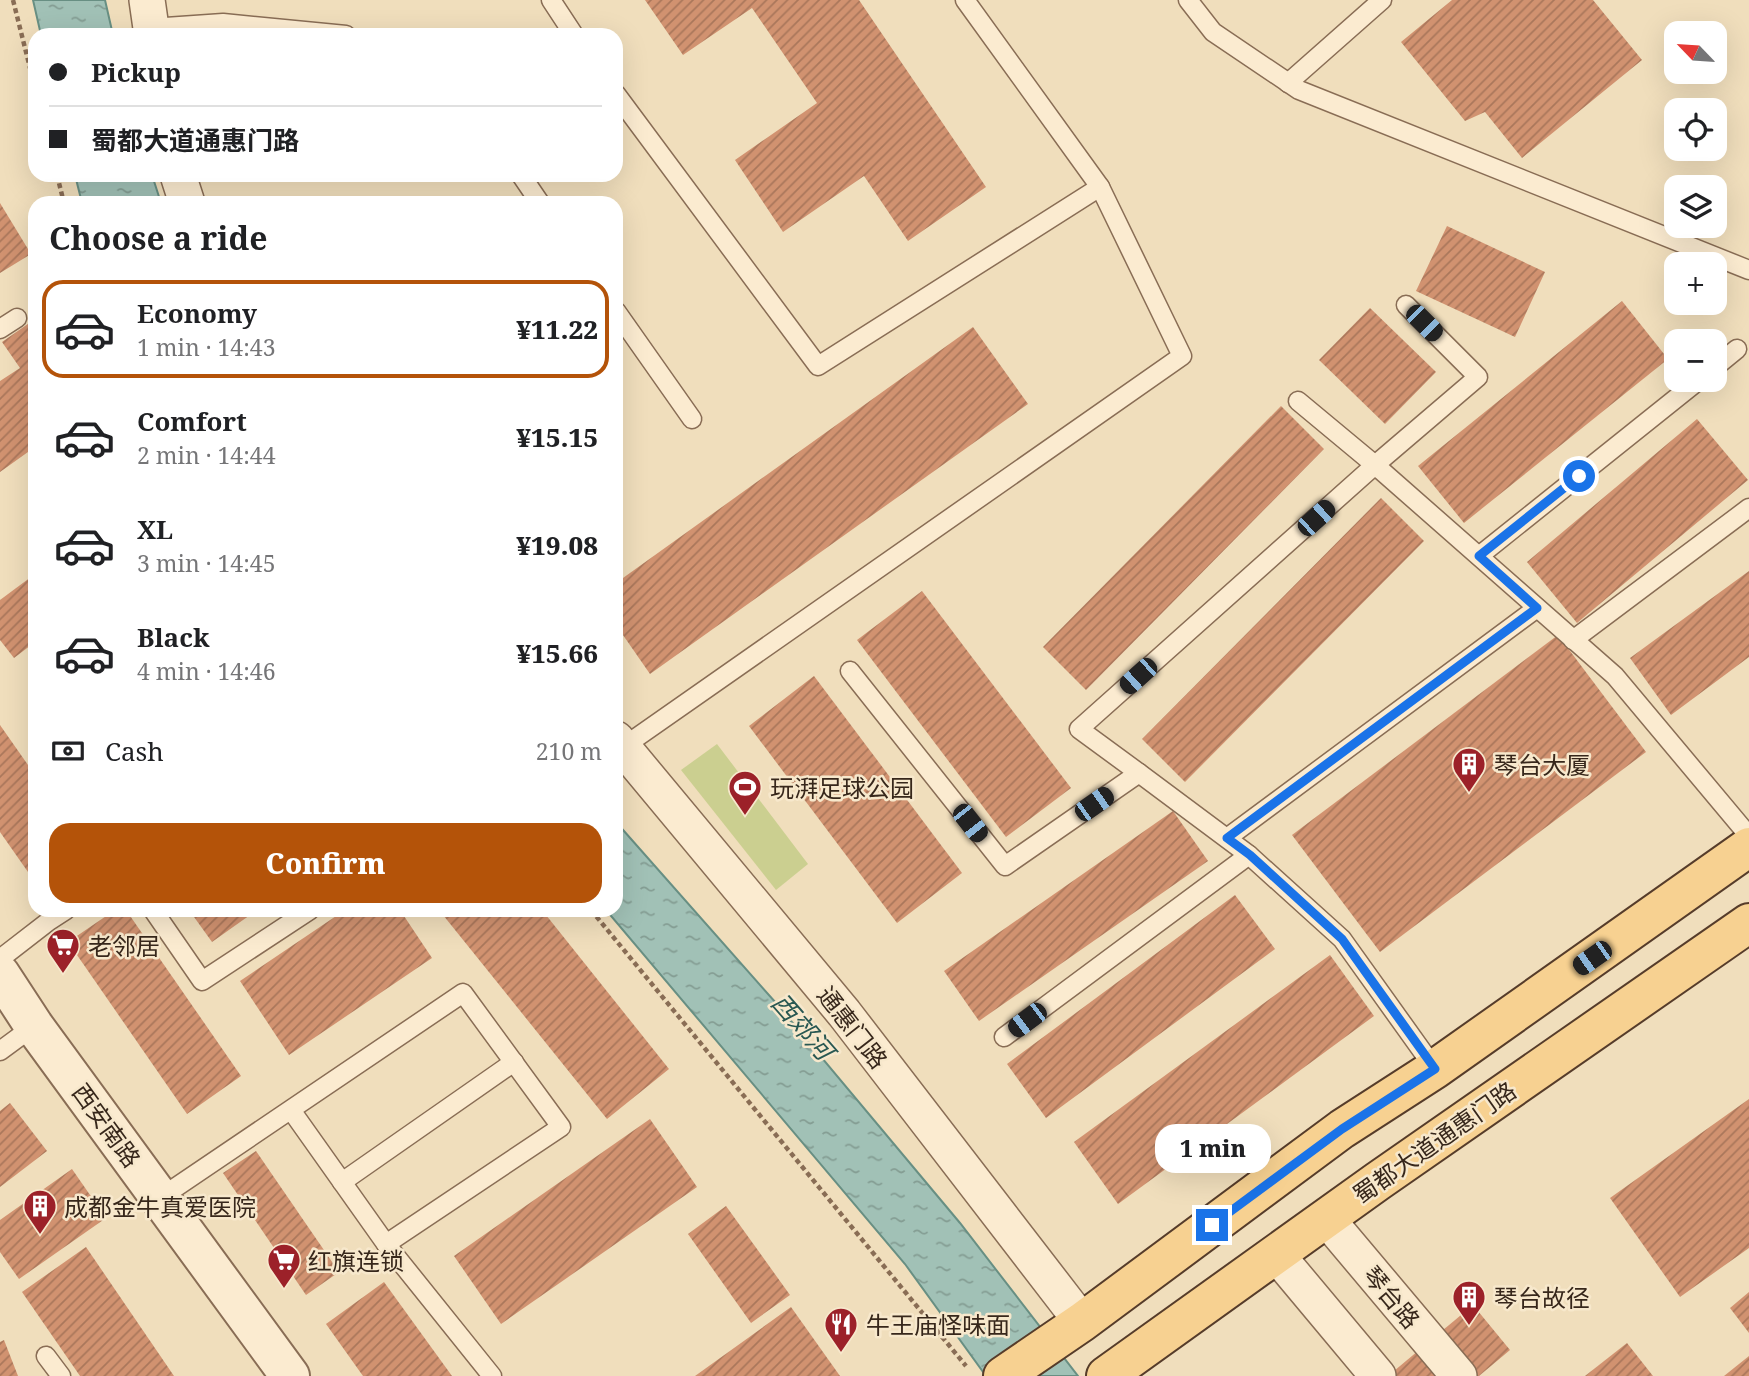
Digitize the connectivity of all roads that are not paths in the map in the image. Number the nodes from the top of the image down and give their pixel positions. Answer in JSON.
{"nodes":[{"id":1,"x":551,"y":0,"type":"edge"},
{"id":2,"x":965,"y":0,"type":"edge"},
{"id":3,"x":1382,"y":0,"type":"edge"},
{"id":4,"x":1194,"y":2,"type":"edge"},
{"id":5,"x":150,"y":21,"type":"edge"},
{"id":6,"x":274,"y":28,"type":"edge"},
{"id":7,"x":569,"y":28,"type":"edge"},
{"id":8,"x":1288,"y":83,"type":"junction"},
{"id":9,"x":623,"y":103,"type":"edge"},
{"id":10,"x":1100,"y":187,"type":"junction"},
{"id":11,"x":1749,"y":270,"type":"edge"},
{"id":12,"x":1406,"y":304,"type":"dead end"},
{"id":13,"x":17,"y":318,"type":"dead end"},
{"id":14,"x":623,"y":321,"type":"edge"},
{"id":15,"x":0,"y":329,"type":"edge"},
{"id":16,"x":1737,"y":349,"type":"dead end"},
{"id":17,"x":1727,"y":357,"type":"edge"},
{"id":18,"x":1684,"y":392,"type":"edge"},
{"id":19,"x":1298,"y":401,"type":"dead end"},
{"id":20,"x":692,"y":419,"type":"dead end"},
{"id":21,"x":1375,"y":465,"type":"junction"},
{"id":22,"x":1749,"y":508,"type":"edge"},
{"id":23,"x":1479,"y":556,"type":"junction"},
{"id":24,"x":1537,"y":608,"type":"junction"},
{"id":25,"x":1573,"y":640,"type":"junction"},
{"id":26,"x":850,"y":671,"type":"dead end"},
{"id":27,"x":623,"y":741,"type":"edge"},
{"id":28,"x":623,"y":747,"type":"edge"},
{"id":29,"x":1139,"y":773,"type":"junction"},
{"id":30,"x":1749,"y":836,"type":"edge"},
{"id":31,"x":1227,"y":838,"type":"junction"},
{"id":32,"x":1749,"y":846,"type":"edge"},
{"id":33,"x":1250,"y":855,"type":"junction"},
{"id":34,"x":55,"y":917,"type":"edge"},
{"id":35,"x":158,"y":917,"type":"edge"},
{"id":36,"x":299,"y":917,"type":"edge"},
{"id":37,"x":1749,"y":923,"type":"edge"},
{"id":38,"x":0,"y":960,"type":"edge"},
{"id":39,"x":0,"y":974,"type":"edge"},
{"id":40,"x":34,"y":1026,"type":"junction"},
{"id":41,"x":1004,"y":1037,"type":"dead end"},
{"id":42,"x":0,"y":1051,"type":"edge"},
{"id":43,"x":514,"y":1062,"type":"junction"},
{"id":44,"x":1435,"y":1069,"type":"junction"},
{"id":45,"x":291,"y":1110,"type":"junction"},
{"id":46,"x":342,"y":1182,"type":"junction"},
{"id":47,"x":160,"y":1198,"type":"junction"},
{"id":48,"x":1326,"y":1218,"type":"junction"},
{"id":49,"x":386,"y":1244,"type":"junction"},
{"id":50,"x":1276,"y":1254,"type":"junction"},
{"id":51,"x":1082,"y":1322,"type":"junction"},
{"id":52,"x":46,"y":1356,"type":"dead end"},
{"id":53,"x":1114,"y":1371,"type":"edge"},
{"id":54,"x":279,"y":1372,"type":"edge"},
{"id":55,"x":61,"y":1376,"type":"edge"},
{"id":56,"x":492,"y":1376,"type":"edge"},
{"id":57,"x":1003,"y":1376,"type":"edge"},
{"id":58,"x":1378,"y":1376,"type":"edge"},
{"id":59,"x":1459,"y":1376,"type":"edge"}],
"edges":[{"from":1,"to":7,"type":"lane"},
{"from":2,"to":10,"type":"lane"},
{"from":3,"to":8,"type":"lane"},
{"from":4,"to":8,"type":"lane"},
{"from":5,"to":6,"type":"lane"},
{"from":8,"to":11,"type":"lane"},
{"from":9,"to":10,"type":"lane"},
{"from":10,"to":27,"type":"lane"},
{"from":12,"to":21,"type":"lane"},
{"from":13,"to":15,"type":"lane"},
{"from":14,"to":20,"type":"lane"},
{"from":16,"to":17,"type":"lane"},
{"from":18,"to":23,"type":"lane"},
{"from":19,"to":21,"type":"lane"},
{"from":21,"to":23,"type":"lane"},
{"from":21,"to":29,"type":"lane"},
{"from":22,"to":25,"type":"lane"},
{"from":23,"to":24,"type":"lane"},
{"from":24,"to":25,"type":"lane"},
{"from":24,"to":31,"type":"lane"},
{"from":25,"to":30,"type":"lane"},
{"from":26,"to":29,"type":"lane"},
{"from":28,"to":51,"type":"street","name":"通惠门路"},
{"from":29,"to":31,"type":"lane"},
{"from":31,"to":33,"type":"lane"},
{"from":32,"to":44,"type":"main road"},
{"from":33,"to":41,"type":"lane"},
{"from":33,"to":44,"type":"lane"},
{"from":34,"to":38,"type":"lane"},
{"from":35,"to":36,"type":"lane"},
{"from":37,"to":48,"type":"main road","name":"蜀都大道通惠门路"},
{"from":39,"to":40,"type":"street","name":"西安南路"},
{"from":40,"to":42,"type":"lane"},
{"from":40,"to":47,"type":"street","name":"西安南路"},
{"from":43,"to":45,"type":"lane"},
{"from":43,"to":46,"type":"lane"},
{"from":43,"to":49,"type":"lane"},
{"from":44,"to":51,"type":"main road"},
{"from":45,"to":46,"type":"lane"},
{"from":45,"to":47,"type":"lane"},
{"from":46,"to":49,"type":"lane"},
{"from":47,"to":54,"type":"street","name":"西安南路"},
{"from":48,"to":50,"type":"main road","name":"蜀都大道通惠门路"},
{"from":48,"to":59,"type":"street","name":"琴台路"},
{"from":49,"to":56,"type":"lane"},
{"from":50,"to":53,"type":"main road","name":"蜀都大道通惠门路"},
{"from":50,"to":58,"type":"street"},
{"from":51,"to":57,"type":"main road"},
{"from":52,"to":55,"type":"lane"}]}
